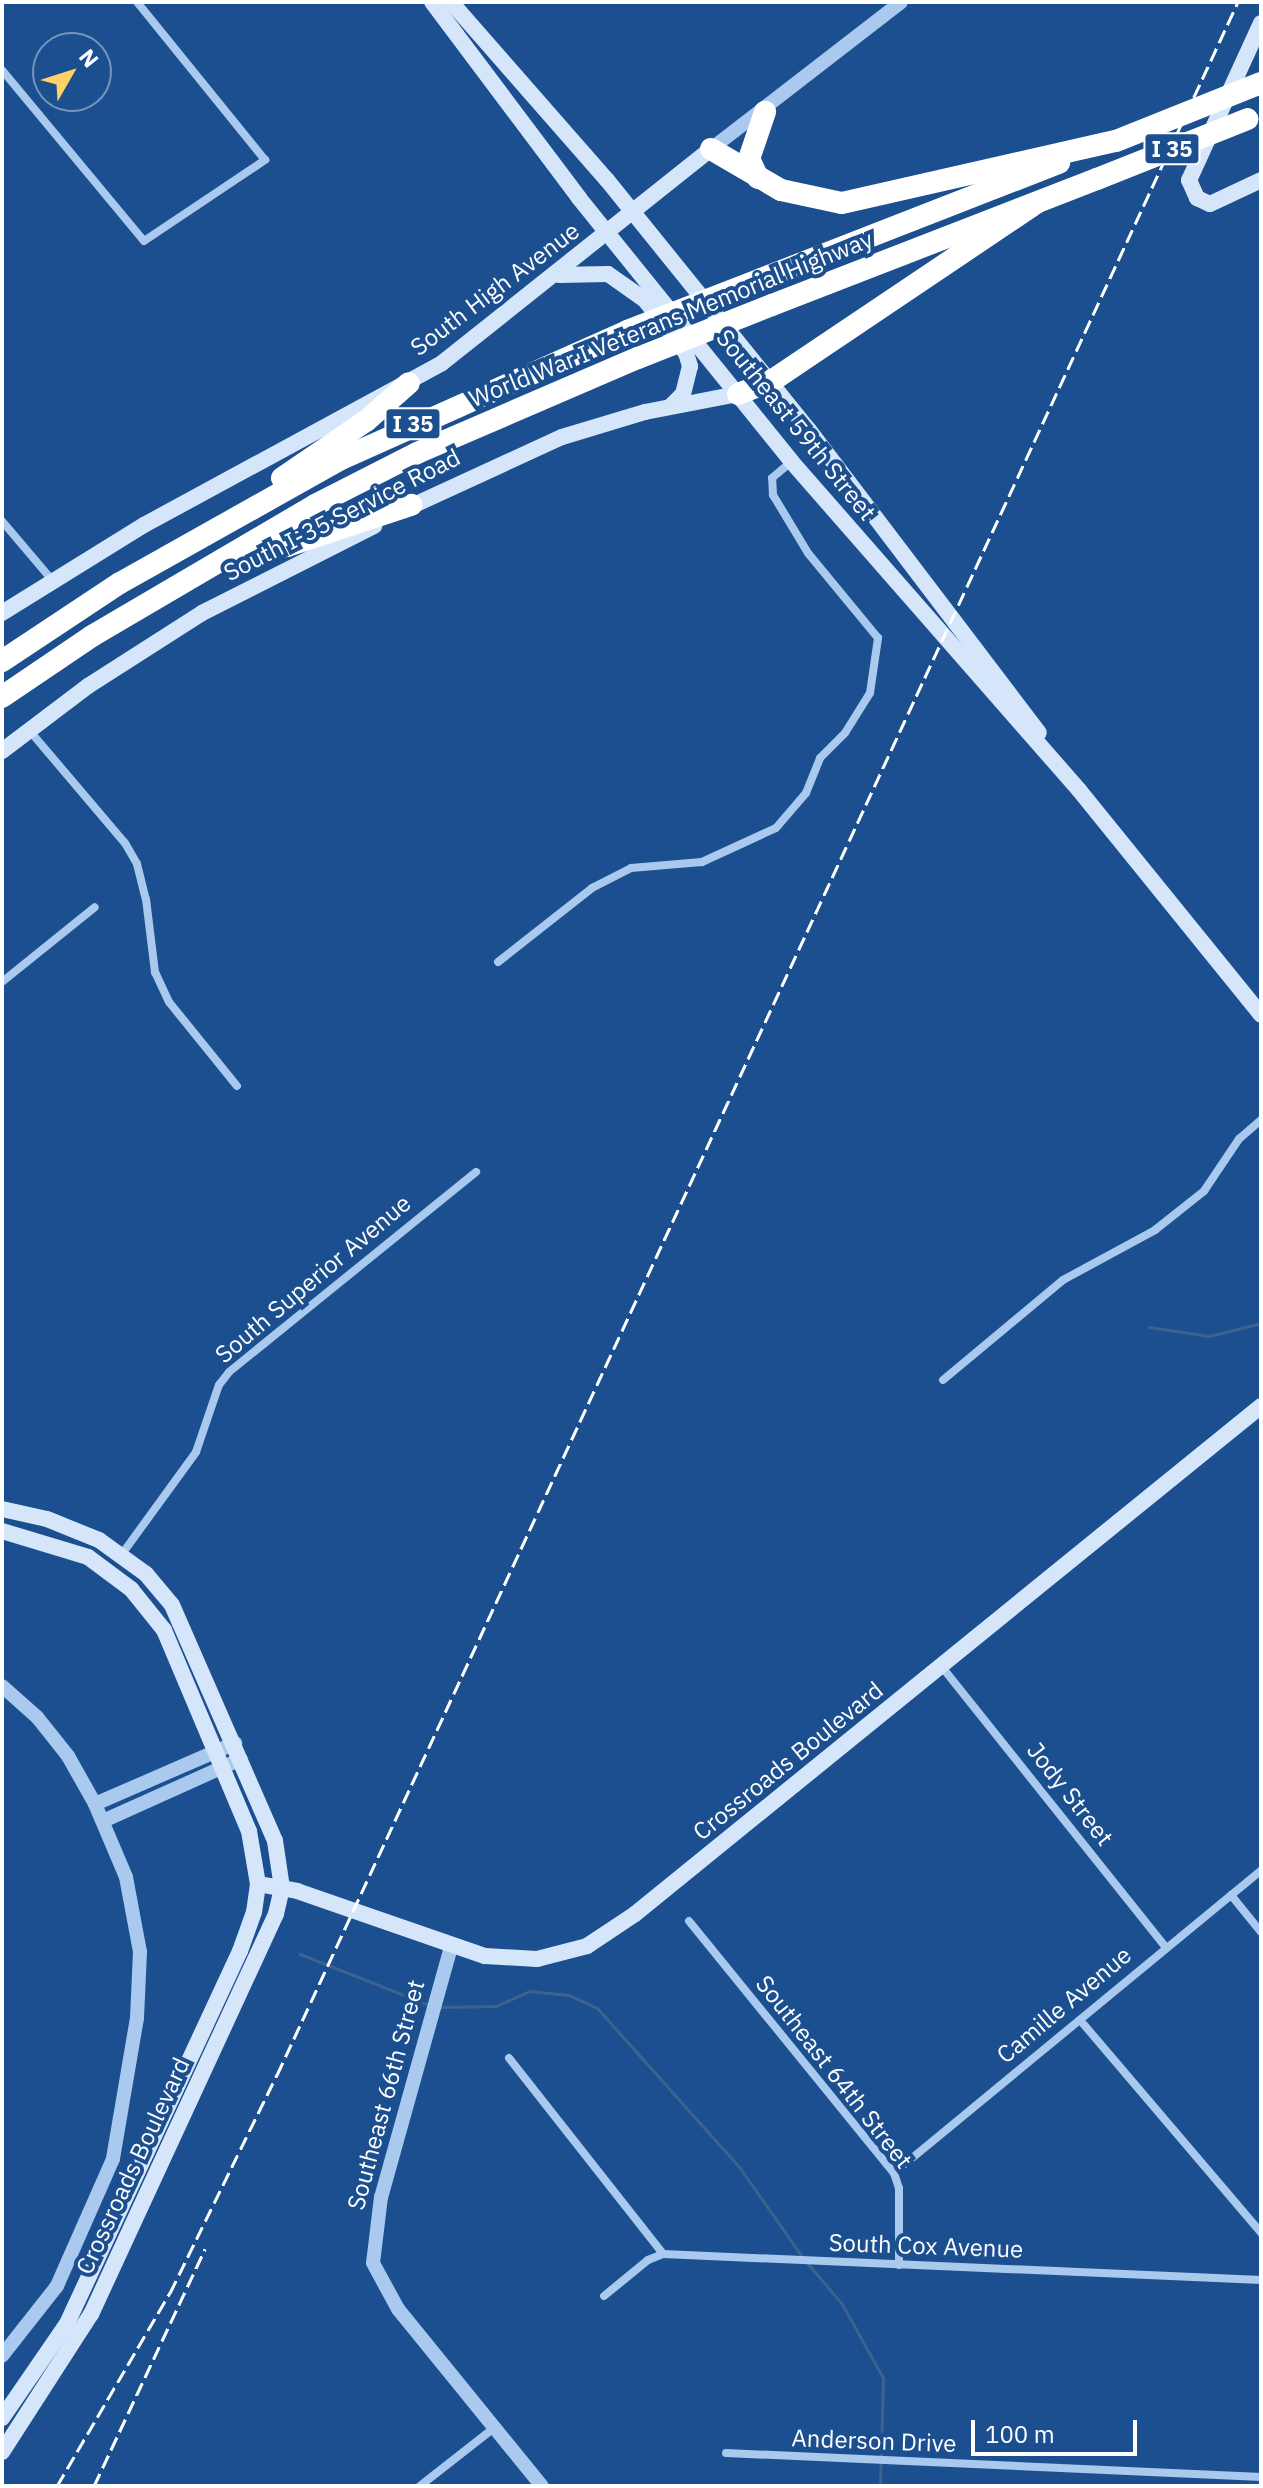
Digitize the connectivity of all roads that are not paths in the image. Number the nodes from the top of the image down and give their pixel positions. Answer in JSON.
{"nodes":[{"id":1,"x":137,"y":2,"type":"edge"},
{"id":2,"x":432,"y":2,"type":"edge"},
{"id":3,"x":451,"y":2,"type":"edge"},
{"id":4,"x":901,"y":2,"type":"edge"},
{"id":5,"x":1261,"y":23,"type":"edge"},
{"id":6,"x":2,"y":70,"type":"edge"},
{"id":7,"x":1261,"y":83,"type":"edge"},
{"id":8,"x":765,"y":112,"type":"junction"},
{"id":9,"x":1255,"y":117,"type":"edge"},
{"id":10,"x":1116,"y":141,"type":"junction"},
{"id":11,"x":711,"y":149,"type":"junction"},
{"id":12,"x":758,"y":178,"type":"junction"},
{"id":13,"x":1261,"y":180,"type":"edge"},
{"id":14,"x":1036,"y":203,"type":"junction"},
{"id":15,"x":633,"y":212,"type":"junction"},
{"id":16,"x":608,"y":233,"type":"junction"},
{"id":17,"x":556,"y":275,"type":"junction"},
{"id":18,"x":770,"y":382,"type":"junction"},
{"id":19,"x":409,"y":383,"type":"junction"},
{"id":20,"x":738,"y":394,"type":"junction"},
{"id":21,"x":671,"y":406,"type":"junction"},
{"id":22,"x":791,"y":461,"type":"junction"},
{"id":23,"x":411,"y":505,"type":"junction"},
{"id":24,"x":2,"y":521,"type":"edge"},
{"id":25,"x":206,"y":533,"type":"junction"},
{"id":26,"x":220,"y":558,"type":"junction"},
{"id":27,"x":52,"y":580,"type":"junction"},
{"id":28,"x":2,"y":613,"type":"edge"},
{"id":29,"x":2,"y":661,"type":"edge"},
{"id":30,"x":2,"y":697,"type":"edge"},
{"id":31,"x":29,"y":729,"type":"junction"},
{"id":32,"x":2,"y":751,"type":"edge"},
{"id":33,"x":1079,"y":790,"type":"junction"},
{"id":34,"x":95,"y":907,"type":"dead end"},
{"id":35,"x":498,"y":962,"type":"dead end"},
{"id":36,"x":2,"y":982,"type":"edge"},
{"id":37,"x":1261,"y":1015,"type":"edge"},
{"id":38,"x":237,"y":1086,"type":"dead end"},
{"id":39,"x":1261,"y":1120,"type":"edge"},
{"id":40,"x":476,"y":1172,"type":"dead end"},
{"id":41,"x":943,"y":1380,"type":"dead end"},
{"id":42,"x":1261,"y":1406,"type":"edge"},
{"id":43,"x":2,"y":1509,"type":"edge"},
{"id":44,"x":2,"y":1531,"type":"edge"},
{"id":45,"x":122,"y":1554,"type":"junction"},
{"id":46,"x":942,"y":1667,"type":"junction"},
{"id":47,"x":2,"y":1686,"type":"edge"},
{"id":48,"x":216,"y":1751,"type":"junction"},
{"id":49,"x":238,"y":1751,"type":"junction"},
{"id":50,"x":223,"y":1768,"type":"junction"},
{"id":51,"x":95,"y":1804,"type":"junction"},
{"id":52,"x":103,"y":1821,"type":"junction"},
{"id":53,"x":1261,"y":1870,"type":"edge"},
{"id":54,"x":258,"y":1884,"type":"junction"},
{"id":55,"x":282,"y":1888,"type":"junction"},
{"id":56,"x":1231,"y":1895,"type":"junction"},
{"id":57,"x":689,"y":1921,"type":"dead end"},
{"id":58,"x":1261,"y":1932,"type":"edge"},
{"id":59,"x":1165,"y":1946,"type":"junction"},
{"id":60,"x":451,"y":1947,"type":"junction"},
{"id":61,"x":1080,"y":2020,"type":"junction"},
{"id":62,"x":509,"y":2058,"type":"dead end"},
{"id":63,"x":894,"y":2173,"type":"junction"},
{"id":64,"x":1261,"y":2233,"type":"edge"},
{"id":65,"x":663,"y":2254,"type":"junction"},
{"id":66,"x":899,"y":2265,"type":"junction"},
{"id":67,"x":1261,"y":2280,"type":"edge"},
{"id":68,"x":604,"y":2296,"type":"dead end"},
{"id":69,"x":2,"y":2356,"type":"edge"},
{"id":70,"x":2,"y":2418,"type":"edge"},
{"id":71,"x":494,"y":2428,"type":"junction"},
{"id":72,"x":2,"y":2452,"type":"edge"},
{"id":73,"x":726,"y":2453,"type":"dead end"},
{"id":74,"x":1261,"y":2477,"type":"edge"},
{"id":75,"x":420,"y":2486,"type":"edge"},
{"id":76,"x":542,"y":2486,"type":"edge"}],
"edges":[{"from":1,"to":6,"type":"street"},
{"from":2,"to":16,"type":"main road","name":"Southeast 59th Street"},
{"from":3,"to":15,"type":"main road","name":"Southeast 59th Street"},
{"from":4,"to":8,"type":"street","name":"South High Avenue"},
{"from":5,"to":13,"type":"main road"},
{"from":7,"to":10,"type":"highway","name":"World War I Veterans Memorial Highway","number":"I 35","bridge":true},
{"from":8,"to":11,"type":"street","name":"South High Avenue"},
{"from":8,"to":12,"type":"highway"},
{"from":9,"to":14,"type":"highway","name":"World War I Veterans Memorial Highway","number":"I 35","bridge":true},
{"from":10,"to":12,"type":"highway"},
{"from":10,"to":25,"type":"highway","name":"World War I Veterans Memorial Highway","number":"I 35","bridge":true},
{"from":11,"to":12,"type":"highway"},
{"from":11,"to":15,"type":"main road","name":"South High Avenue"},
{"from":14,"to":18,"type":"highway"},
{"from":14,"to":26,"type":"highway","name":"World War I Veterans Memorial Highway","number":"I 35","bridge":true},
{"from":15,"to":16,"type":"main road","name":"South High Avenue"},
{"from":15,"to":18,"type":"main road","name":"Southeast 59th Street"},
{"from":16,"to":17,"type":"main road","name":"South High Avenue"},
{"from":16,"to":20,"type":"main road","name":"Southeast 59th Street"},
{"from":17,"to":19,"type":"main road","name":"South High Avenue"},
{"from":17,"to":21,"type":"main road"},
{"from":18,"to":20,"type":"highway"},
{"from":18,"to":33,"type":"main road","name":"Southeast 59th Street"},
{"from":19,"to":25,"type":"highway"},
{"from":19,"to":27,"type":"main road","name":"South High Avenue"},
{"from":20,"to":21,"type":"main road","name":"South I-35 Service Road"},
{"from":20,"to":22,"type":"main road","name":"Southeast 59th Street"},
{"from":21,"to":23,"type":"main road","name":"South I-35 Service Road"},
{"from":22,"to":33,"type":"main road","name":"Southeast 59th Street"},
{"from":22,"to":35,"type":"street"},
{"from":23,"to":26,"type":"highway"},
{"from":23,"to":31,"type":"main road","name":"South I-35 Service Road"},
{"from":24,"to":27,"type":"street"},
{"from":25,"to":29,"type":"highway","name":"World War I Veterans Memorial Highway","number":"I 35"},
{"from":26,"to":30,"type":"highway","name":"World War I Veterans Memorial Highway","number":"I 35"},
{"from":27,"to":28,"type":"main road","name":"South High Avenue"},
{"from":31,"to":32,"type":"main road","name":"South I-35 Service Road"},
{"from":31,"to":38,"type":"street"},
{"from":33,"to":37,"type":"main road","name":"Southeast 59th Street"},
{"from":34,"to":36,"type":"street"},
{"from":39,"to":41,"type":"street"},
{"from":40,"to":45,"type":"street","name":"South Superior Avenue"},
{"from":42,"to":46,"type":"main road","name":"Crossroads Boulevard"},
{"from":43,"to":45,"type":"main road"},
{"from":44,"to":48,"type":"main road"},
{"from":45,"to":49,"type":"main road"},
{"from":46,"to":59,"type":"street","name":"Jody Street"},
{"from":46,"to":60,"type":"main road","name":"Crossroads Boulevard"},
{"from":47,"to":51,"type":"street"},
{"from":48,"to":49,"type":"street"},
{"from":48,"to":50,"type":"main road"},
{"from":48,"to":51,"type":"street"},
{"from":49,"to":50,"type":"street"},
{"from":49,"to":55,"type":"main road"},
{"from":50,"to":52,"type":"street"},
{"from":50,"to":54,"type":"main road"},
{"from":51,"to":52,"type":"street"},
{"from":52,"to":69,"type":"street"},
{"from":53,"to":56,"type":"street","name":"Camille Avenue"},
{"from":54,"to":55,"type":"main road","name":"Crossroads Boulevard"},
{"from":54,"to":70,"type":"main road","name":"Crossroads Boulevard"},
{"from":55,"to":60,"type":"main road","name":"Crossroads Boulevard"},
{"from":55,"to":72,"type":"main road","name":"Crossroads Boulevard"},
{"from":56,"to":58,"type":"street"},
{"from":56,"to":59,"type":"street","name":"Camille Avenue"},
{"from":57,"to":63,"type":"street","name":"Southeast 64th Street"},
{"from":59,"to":61,"type":"street","name":"Camille Avenue"},
{"from":60,"to":71,"type":"street","name":"Southeast 66th Street"},
{"from":61,"to":63,"type":"street","name":"Camille Avenue"},
{"from":61,"to":64,"type":"street"},
{"from":62,"to":65,"type":"street"},
{"from":63,"to":66,"type":"street","name":"Southeast 64th Street"},
{"from":65,"to":66,"type":"street","name":"South Cox Avenue"},
{"from":65,"to":68,"type":"street"},
{"from":66,"to":67,"type":"street","name":"South Cox Avenue"},
{"from":71,"to":75,"type":"street"},
{"from":71,"to":76,"type":"street","name":"Southeast 66th Street"},
{"from":73,"to":74,"type":"street","name":"Anderson Drive"}]}
